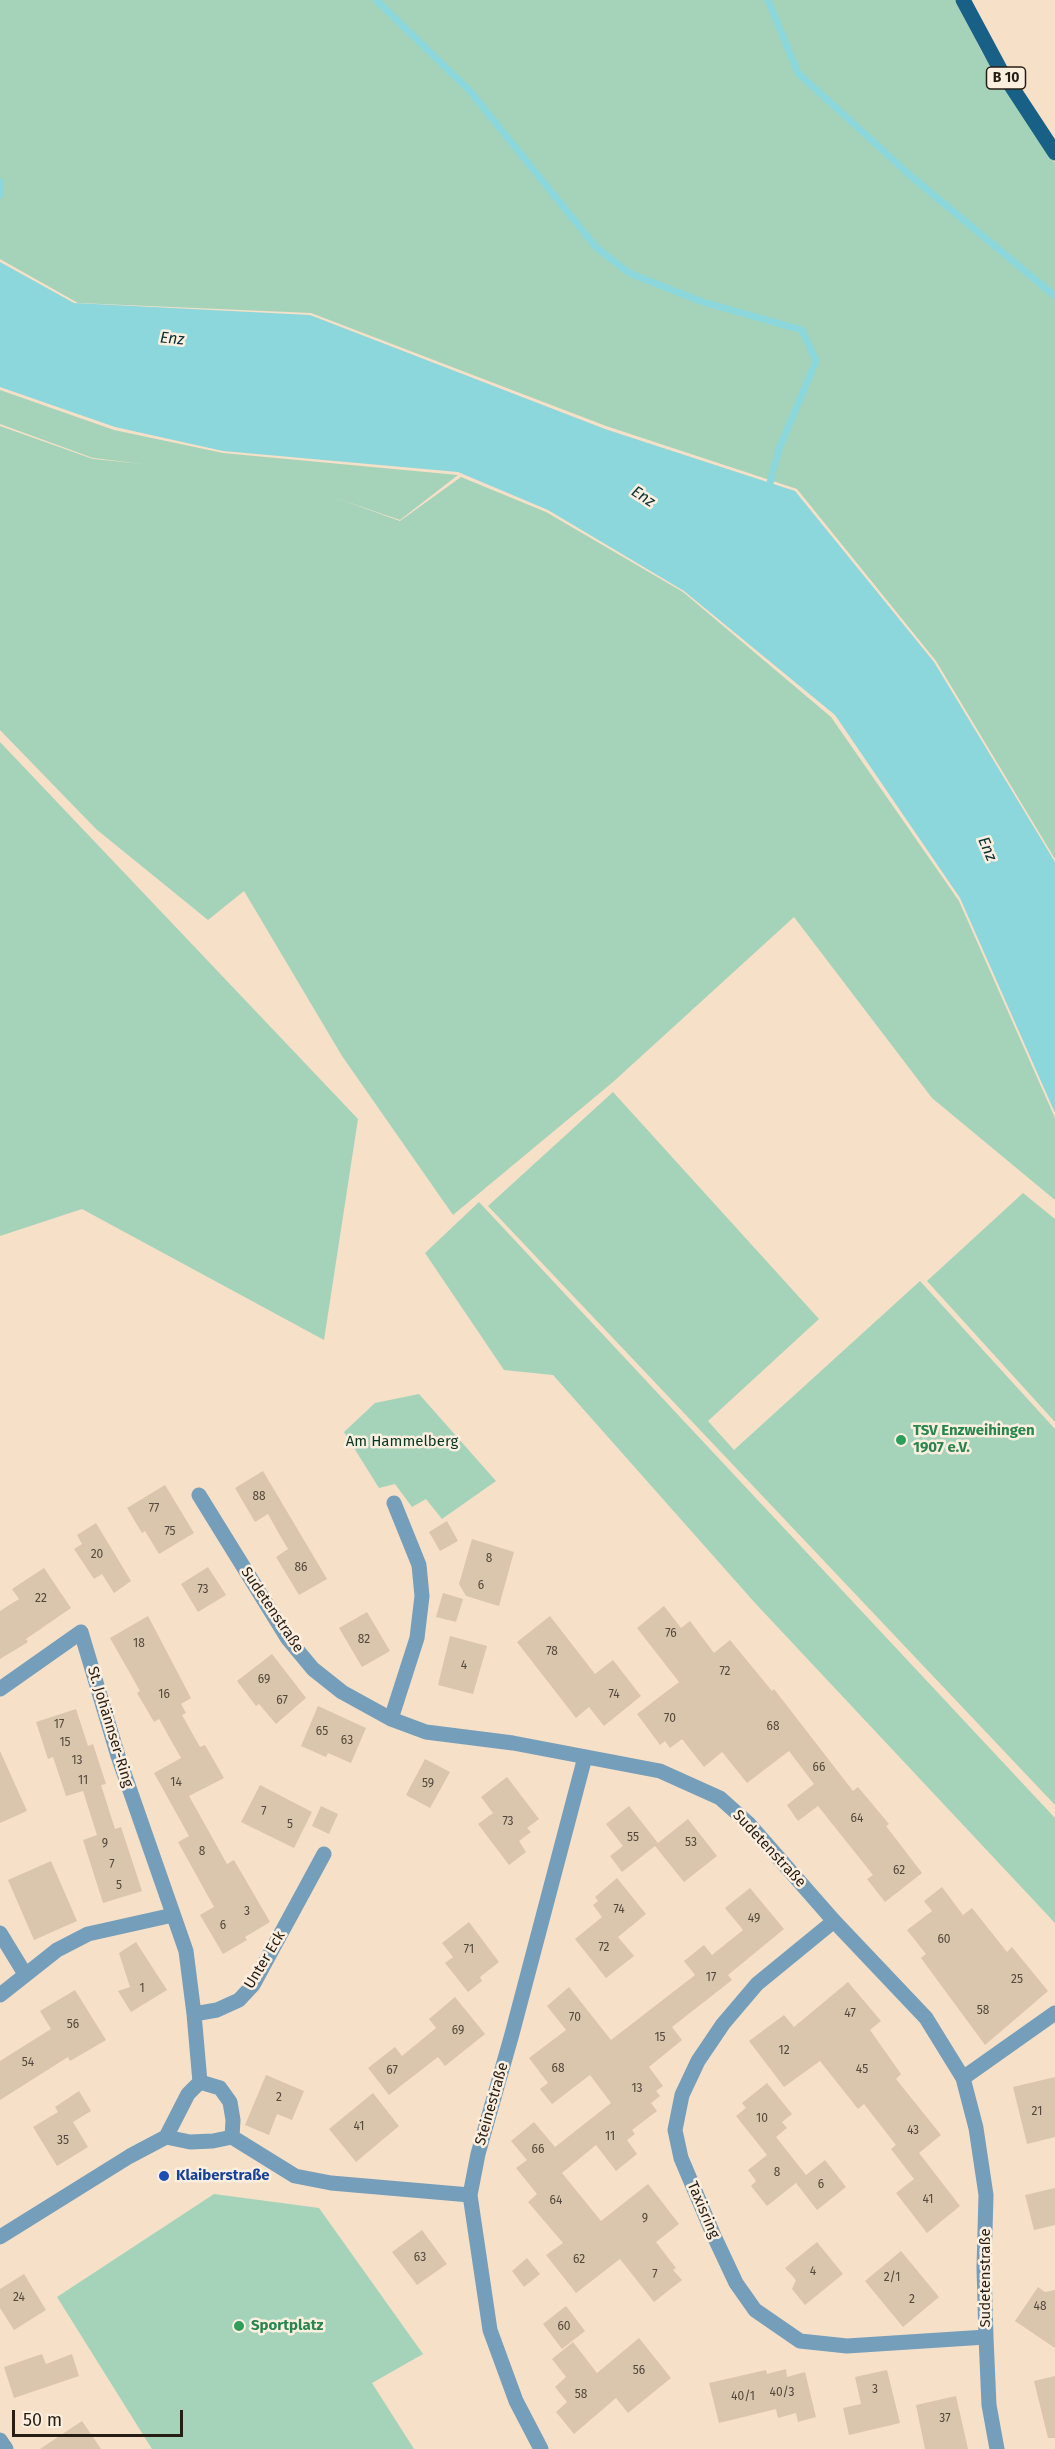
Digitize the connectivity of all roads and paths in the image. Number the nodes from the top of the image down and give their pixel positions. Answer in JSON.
{"nodes":[{"id":1,"x":963,"y":0,"type":"edge"},
{"id":2,"x":1055,"y":153,"type":"edge"},
{"id":3,"x":199,"y":1495,"type":"dead end"},
{"id":4,"x":394,"y":1503,"type":"dead end"},
{"id":5,"x":0,"y":1689,"type":"edge"},
{"id":6,"x":391,"y":1719,"type":"junction"},
{"id":7,"x":585,"y":1757,"type":"junction"},
{"id":8,"x":324,"y":1854,"type":"dead end"},
{"id":9,"x":173,"y":1915,"type":"junction"},
{"id":10,"x":834,"y":1921,"type":"junction"},
{"id":11,"x":0,"y":1933,"type":"edge"},
{"id":12,"x":25,"y":1974,"type":"junction"},
{"id":13,"x":0,"y":1995,"type":"edge"},
{"id":14,"x":1055,"y":2013,"type":"edge"},
{"id":15,"x":194,"y":2014,"type":"junction"},
{"id":16,"x":963,"y":2078,"type":"junction"},
{"id":17,"x":200,"y":2082,"type":"junction"},
{"id":18,"x":232,"y":2137,"type":"junction"},
{"id":19,"x":166,"y":2138,"type":"junction"},
{"id":20,"x":470,"y":2195,"type":"junction"},
{"id":21,"x":0,"y":2237,"type":"edge"},
{"id":22,"x":986,"y":2337,"type":"junction"},
{"id":23,"x":0,"y":2440,"type":"edge"},
{"id":24,"x":6,"y":2449,"type":"edge"},
{"id":25,"x":541,"y":2449,"type":"edge"},
{"id":26,"x":997,"y":2449,"type":"edge"}],
"edges":[{"from":1,"to":2,"type":"main road","number":"B 10"},
{"from":3,"to":6,"type":"street","name":"Sudetenstraße"},
{"from":4,"to":6,"type":"street"},
{"from":5,"to":9,"type":"street","name":"St. Johännser-Ring"},
{"from":6,"to":7,"type":"street","name":"Sudetenstraße"},
{"from":7,"to":10,"type":"street","name":"Sudetenstraße"},
{"from":7,"to":20,"type":"street","name":"Steinestraße"},
{"from":8,"to":15,"type":"street","name":"Unter Eck"},
{"from":9,"to":12,"type":"street"},
{"from":9,"to":15,"type":"street","name":"St. Johännser-Ring"},
{"from":10,"to":16,"type":"street","name":"Sudetenstraße"},
{"from":10,"to":22,"type":"street","name":"Taxisring"},
{"from":11,"to":12,"type":"street"},
{"from":12,"to":13,"type":"street"},
{"from":14,"to":16,"type":"street"},
{"from":15,"to":17,"type":"street"},
{"from":16,"to":22,"type":"street","name":"Sudetenstraße"},
{"from":17,"to":18,"type":"street"},
{"from":17,"to":19,"type":"street"},
{"from":18,"to":19,"type":"street"},
{"from":18,"to":20,"type":"street"},
{"from":19,"to":21,"type":"street"},
{"from":20,"to":25,"type":"street","name":"Steinestraße"},
{"from":22,"to":26,"type":"street","name":"Sudetenstraße"},
{"from":23,"to":24,"type":"street"}]}
